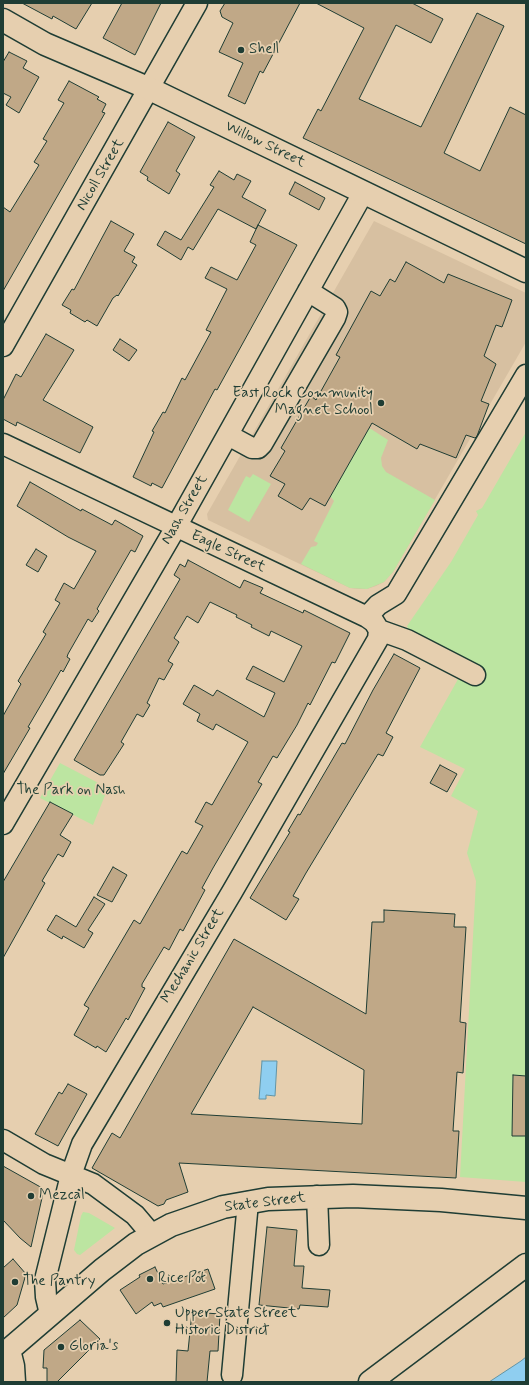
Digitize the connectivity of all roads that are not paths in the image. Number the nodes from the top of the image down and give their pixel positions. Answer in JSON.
{"nodes":[{"id":1,"x":197,"y":3,"type":"edge"},
{"id":2,"x":3,"y":20,"type":"edge"},
{"id":3,"x":150,"y":89,"type":"junction"},
{"id":4,"x":363,"y":193,"type":"junction"},
{"id":5,"x":526,"y":271,"type":"edge"},
{"id":6,"x":308,"y":292,"type":"junction"},
{"id":7,"x":3,"y":346,"type":"edge"},
{"id":8,"x":526,"y":375,"type":"edge"},
{"id":9,"x":228,"y":435,"type":"junction"},
{"id":10,"x":3,"y":444,"type":"edge"},
{"id":11,"x":176,"y":527,"type":"junction"},
{"id":12,"x":373,"y":624,"type":"junction"},
{"id":13,"x":474,"y":675,"type":"dead end"},
{"id":14,"x":3,"y":824,"type":"edge"},
{"id":15,"x":3,"y":1140,"type":"edge"},
{"id":16,"x":71,"y":1175,"type":"junction"},
{"id":17,"x":317,"y":1196,"type":"junction"},
{"id":18,"x":248,"y":1202,"type":"junction"},
{"id":19,"x":526,"y":1208,"type":"edge"},
{"id":20,"x":152,"y":1235,"type":"junction"},
{"id":21,"x":319,"y":1245,"type":"dead end"},
{"id":22,"x":526,"y":1265,"type":"edge"},
{"id":23,"x":50,"y":1314,"type":"junction"},
{"id":24,"x":6,"y":1352,"type":"edge"},
{"id":25,"x":232,"y":1375,"type":"dead end"},
{"id":26,"x":14,"y":1382,"type":"edge"},
{"id":27,"x":370,"y":1382,"type":"edge"}],
"edges":[{"from":1,"to":3,"type":"street","name":"Nicoll Street"},
{"from":2,"to":3,"type":"main road","name":"Willow Street"},
{"from":3,"to":4,"type":"main road","name":"Willow Street"},
{"from":3,"to":7,"type":"street","name":"Nicoll Street"},
{"from":4,"to":5,"type":"main road","name":"Willow Street"},
{"from":4,"to":6,"type":"street","name":"Nash Street"},
{"from":6,"to":9,"type":"street","name":"Nash Street"},
{"from":6,"to":9,"type":"street"},
{"from":8,"to":12,"type":"street"},
{"from":9,"to":11,"type":"street","name":"Nash Street"},
{"from":10,"to":11,"type":"street","name":"Eagle Street"},
{"from":11,"to":12,"type":"street","name":"Eagle Street"},
{"from":11,"to":14,"type":"street","name":"Nash Street"},
{"from":12,"to":13,"type":"street","name":"Eagle Street"},
{"from":12,"to":16,"type":"street","name":"Mechanic Street"},
{"from":15,"to":16,"type":"street"},
{"from":16,"to":20,"type":"street"},
{"from":16,"to":23,"type":"street","name":"Mechanic Street"},
{"from":17,"to":18,"type":"main road","name":"State Street"},
{"from":17,"to":19,"type":"main road","name":"State Street"},
{"from":17,"to":21,"type":"street"},
{"from":18,"to":20,"type":"main road","name":"State Street"},
{"from":18,"to":25,"type":"street"},
{"from":20,"to":23,"type":"main road","name":"State Street"},
{"from":22,"to":27,"type":"main road"},
{"from":23,"to":24,"type":"main road","name":"State Street"},
{"from":24,"to":26,"type":"main road"}]}
